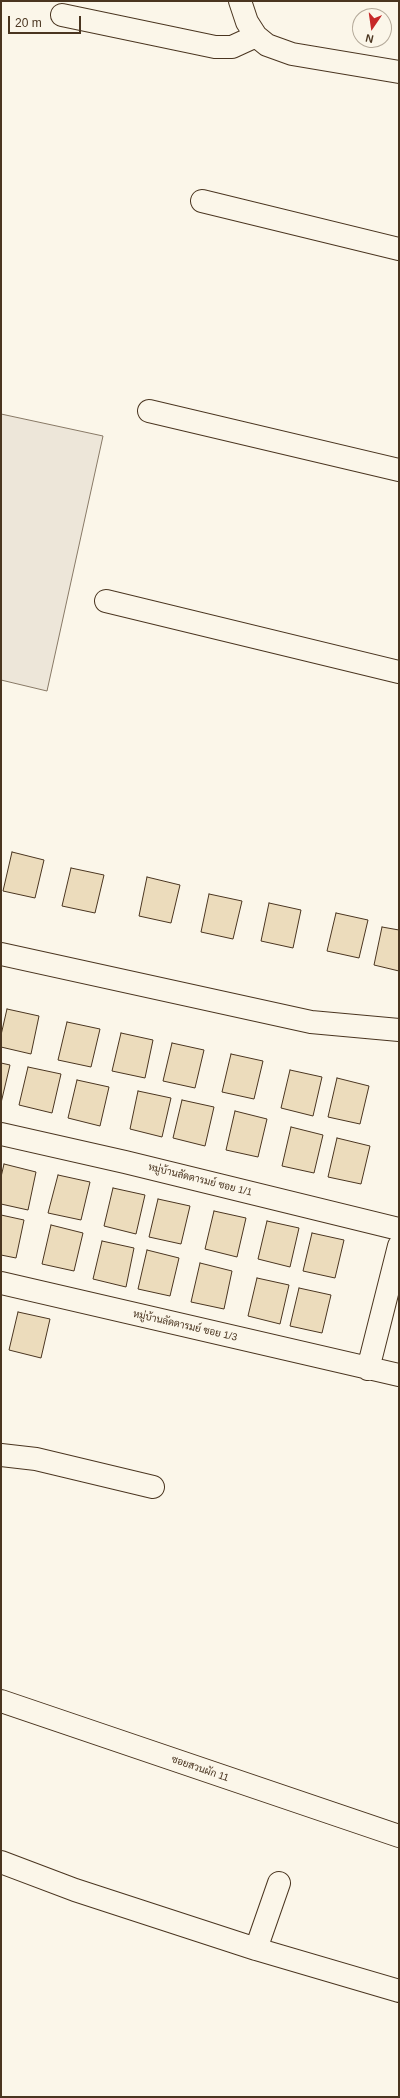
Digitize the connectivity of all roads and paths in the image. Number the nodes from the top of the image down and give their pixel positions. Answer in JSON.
{"nodes":[{"id":1,"x":240,"y":1,"type":"edge"},
{"id":2,"x":62,"y":15,"type":"dead end"},
{"id":3,"x":256,"y":36,"type":"junction"},
{"id":4,"x":399,"y":72,"type":"edge"},
{"id":5,"x":202,"y":201,"type":"dead end"},
{"id":6,"x":399,"y":248,"type":"edge"},
{"id":7,"x":149,"y":411,"type":"dead end"},
{"id":8,"x":399,"y":470,"type":"edge"},
{"id":9,"x":106,"y":601,"type":"dead end"},
{"id":10,"x":399,"y":672,"type":"edge"},
{"id":11,"x":1,"y":954,"type":"edge"},
{"id":12,"x":399,"y":1030,"type":"edge"},
{"id":13,"x":1,"y":1134,"type":"edge"},
{"id":14,"x":399,"y":1229,"type":"edge"},
{"id":15,"x":399,"y":1246,"type":"edge"},
{"id":16,"x":1,"y":1284,"type":"edge"},
{"id":17,"x":368,"y":1369,"type":"junction"},
{"id":18,"x":399,"y":1375,"type":"edge"},
{"id":19,"x":1,"y":1455,"type":"edge"},
{"id":20,"x":153,"y":1487,"type":"dead end"},
{"id":21,"x":1,"y":1701,"type":"edge"},
{"id":22,"x":399,"y":1836,"type":"edge"},
{"id":23,"x":1,"y":1862,"type":"edge"},
{"id":24,"x":279,"y":1884,"type":"dead end"},
{"id":25,"x":256,"y":1949,"type":"junction"},
{"id":26,"x":399,"y":1991,"type":"edge"}],
"edges":[{"from":1,"to":3,"type":"street"},
{"from":2,"to":3,"type":"street"},
{"from":3,"to":4,"type":"street"},
{"from":5,"to":6,"type":"street"},
{"from":7,"to":8,"type":"street"},
{"from":9,"to":10,"type":"street"},
{"from":11,"to":12,"type":"street"},
{"from":13,"to":14,"type":"street","name":"หมู่บ้านลัดดารมย์ ซอย 1/1"},
{"from":15,"to":17,"type":"street"},
{"from":16,"to":17,"type":"street","name":"หมู่บ้านลัดดารมย์ ซอย 1/3"},
{"from":17,"to":18,"type":"street","name":"หมู่บ้านลัดดารมย์ ซอย 1/3"},
{"from":19,"to":20,"type":"street"},
{"from":21,"to":22,"type":"street","name":"ซอยสวนผัก 11"},
{"from":23,"to":25,"type":"street"},
{"from":24,"to":25,"type":"street"},
{"from":25,"to":26,"type":"street"}]}
